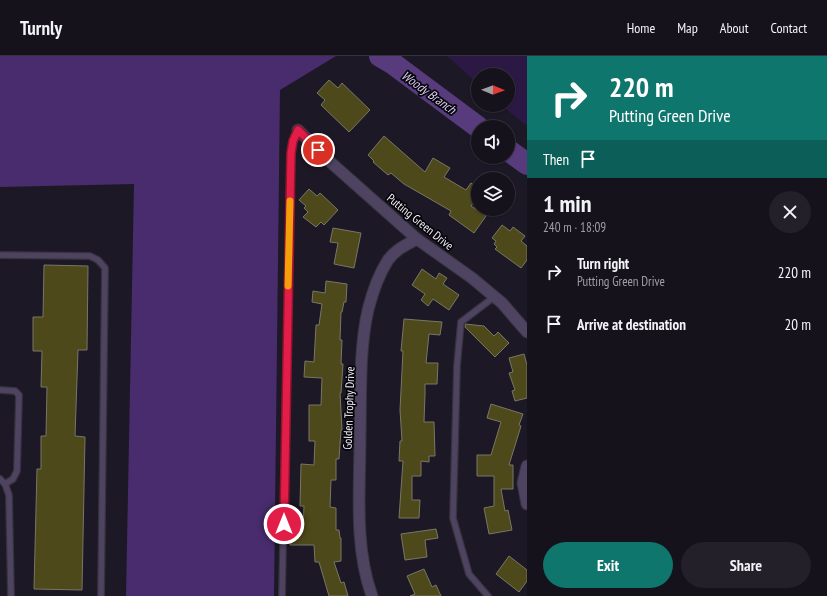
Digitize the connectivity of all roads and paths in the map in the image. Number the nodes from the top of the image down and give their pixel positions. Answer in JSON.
{"nodes":[{"id":1,"x":298,"y":130,"type":"joint"},
{"id":2,"x":417,"y":238,"type":"junction"},
{"id":3,"x":0,"y":255,"type":"edge"},
{"id":4,"x":494,"y":297,"type":"junction"},
{"id":5,"x":527,"y":332,"type":"edge"},
{"id":6,"x":0,"y":390,"type":"edge"},
{"id":7,"x":527,"y":466,"type":"edge"},
{"id":8,"x":0,"y":479,"type":"edge"},
{"id":9,"x":6,"y":484,"type":"junction"},
{"id":10,"x":527,"y":504,"type":"edge"},
{"id":11,"x":11,"y":596,"type":"edge"},
{"id":12,"x":101,"y":596,"type":"edge"},
{"id":13,"x":282,"y":596,"type":"edge"},
{"id":14,"x":372,"y":596,"type":"edge"},
{"id":15,"x":488,"y":596,"type":"edge"}],
"edges":[{"from":1,"to":2,"type":"street","name":"Putting Green Drive"},
{"from":1,"to":13,"type":"lane"},
{"from":2,"to":4,"type":"street","name":"Putting Green Drive"},
{"from":2,"to":14,"type":"street","name":"Golden Trophy Drive"},
{"from":3,"to":12,"type":"lane"},
{"from":4,"to":5,"type":"street","name":"Putting Green Drive"},
{"from":4,"to":15,"type":"lane"},
{"from":6,"to":9,"type":"lane"},
{"from":7,"to":10,"type":"street"},
{"from":8,"to":9,"type":"lane"},
{"from":9,"to":11,"type":"lane"}]}
